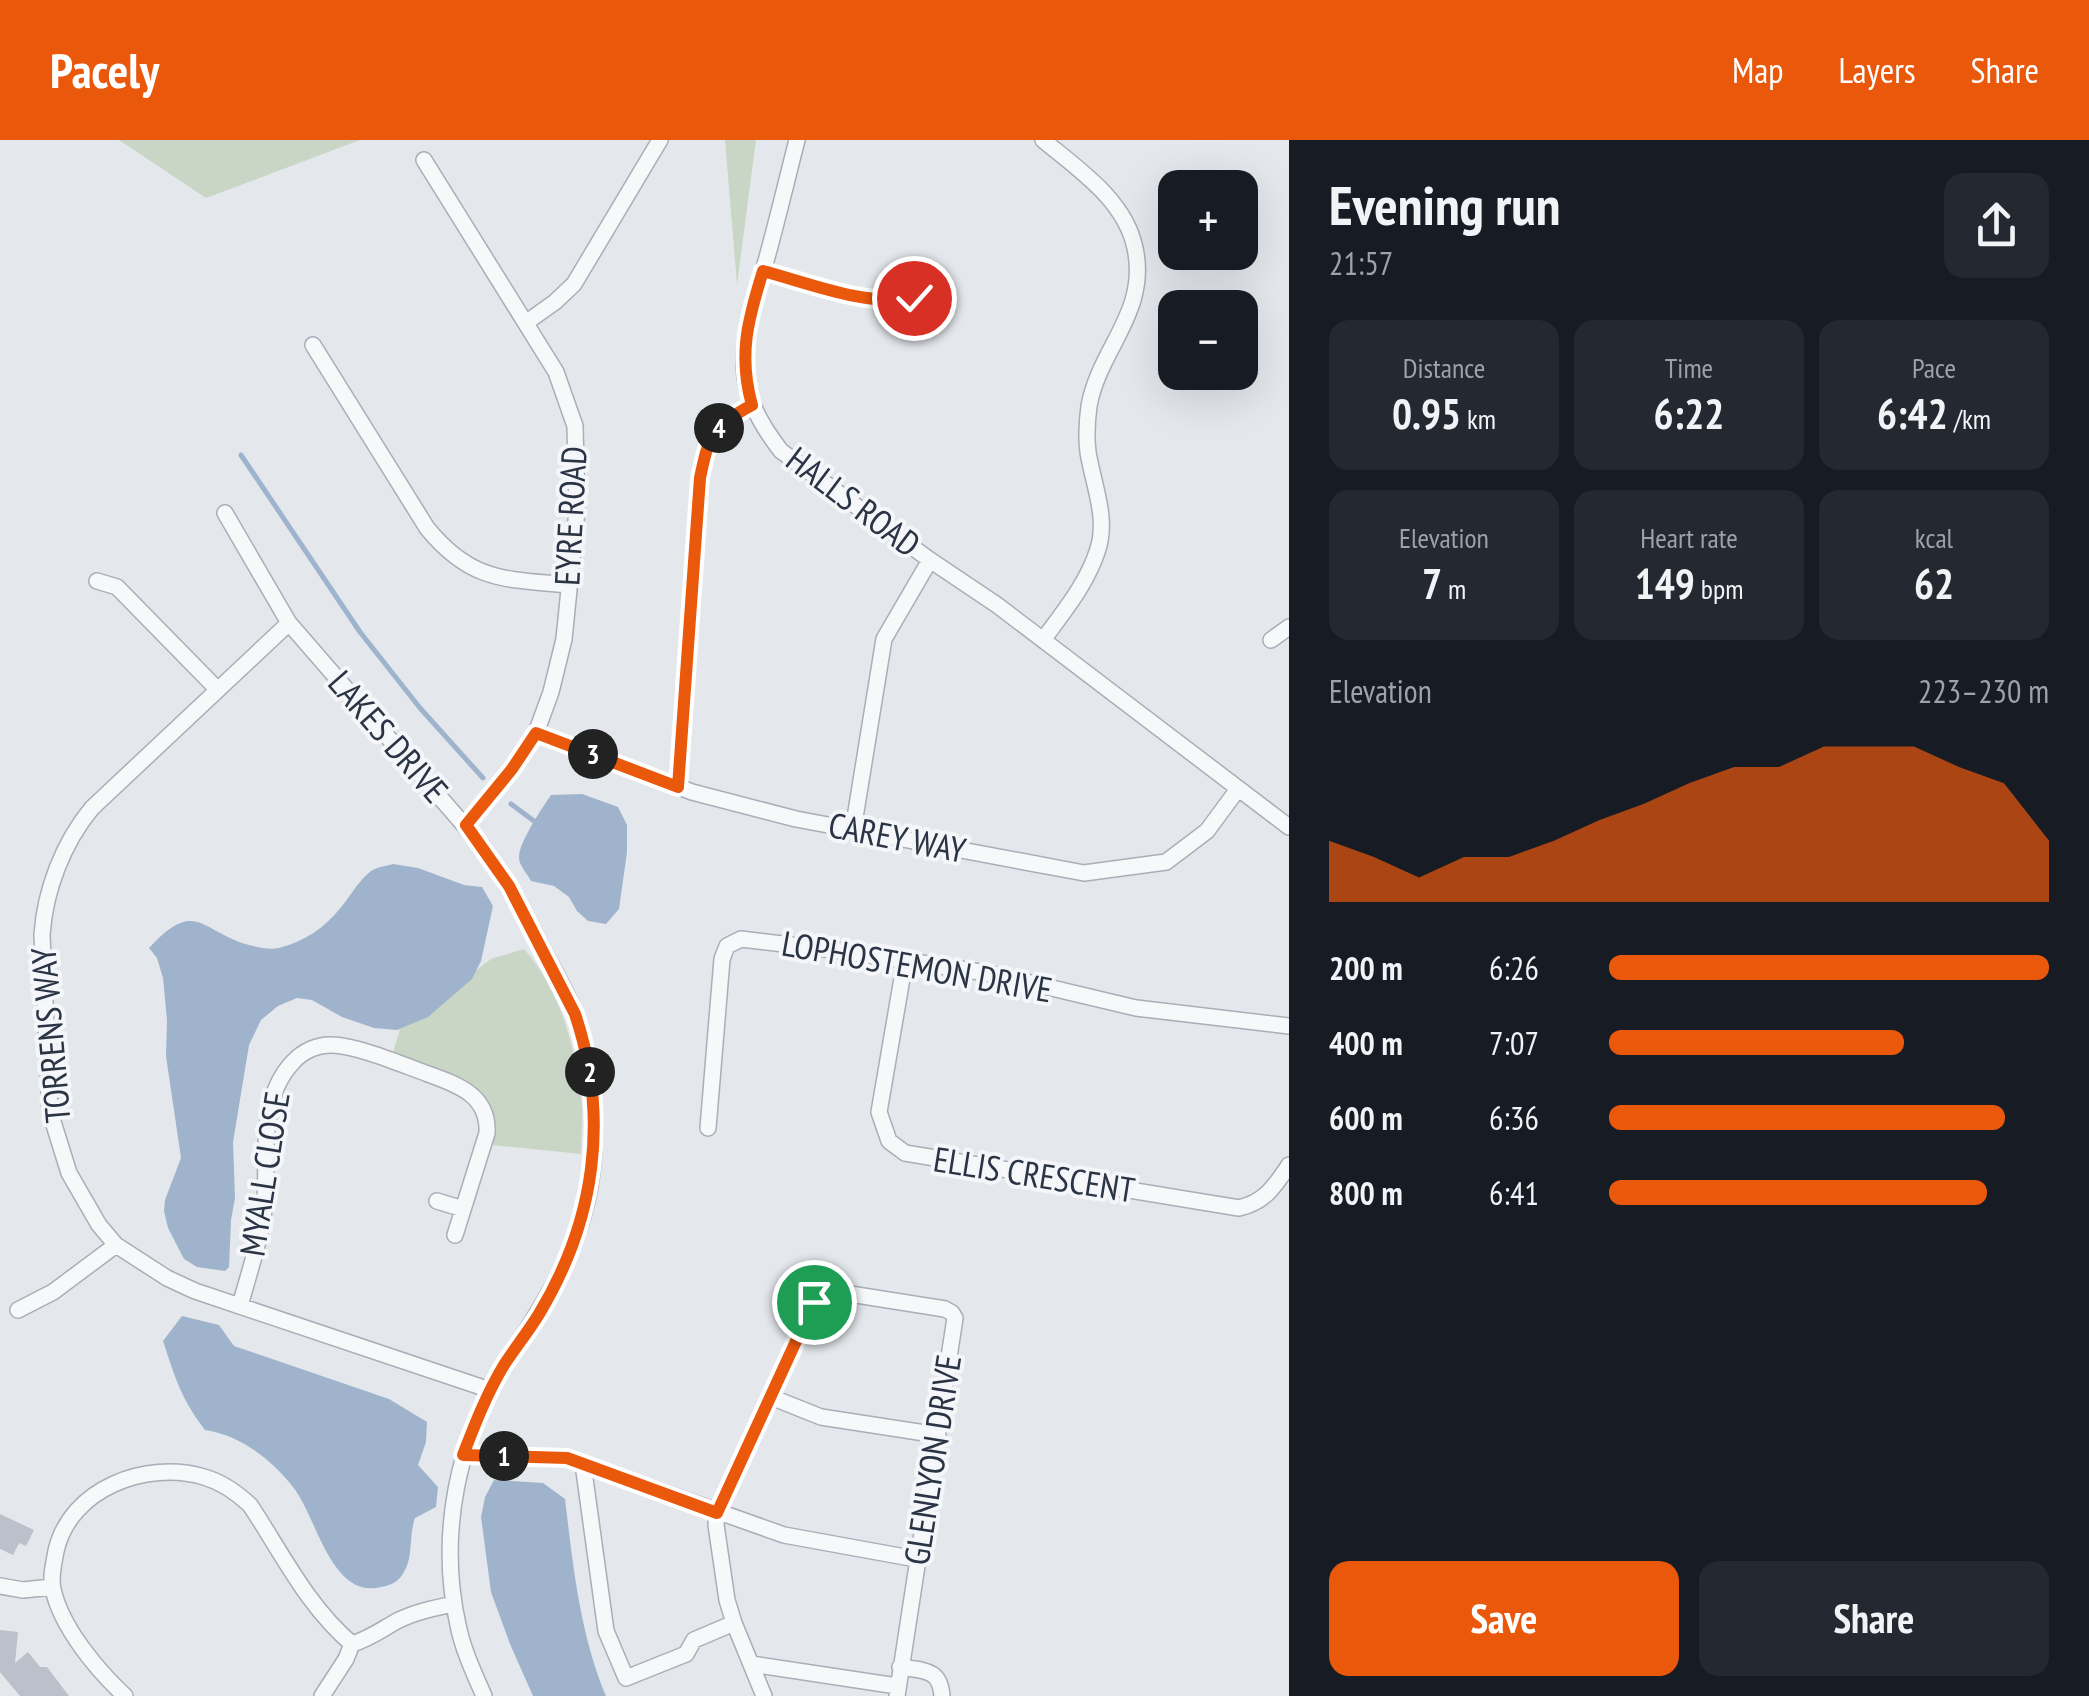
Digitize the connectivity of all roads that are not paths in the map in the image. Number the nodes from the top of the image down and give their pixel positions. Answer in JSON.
{"nodes":[{"id":1,"x":660,"y":140,"type":"edge"},
{"id":2,"x":797,"y":140,"type":"edge"},
{"id":3,"x":1044,"y":140,"type":"edge"},
{"id":4,"x":424,"y":160,"type":"dead end"},
{"id":5,"x":763,"y":271,"type":"junction"},
{"id":6,"x":914,"y":298,"type":"dead end"},
{"id":7,"x":527,"y":322,"type":"junction"},
{"id":8,"x":313,"y":345,"type":"dead end"},
{"id":9,"x":752,"y":405,"type":"junction"},
{"id":10,"x":225,"y":513,"type":"dead end"},
{"id":11,"x":930,"y":560,"type":"junction"},
{"id":12,"x":97,"y":581,"type":"dead end"},
{"id":13,"x":568,"y":584,"type":"junction"},
{"id":14,"x":289,"y":623,"type":"junction"},
{"id":15,"x":1289,"y":626,"type":"edge"},
{"id":16,"x":1042,"y":640,"type":"junction"},
{"id":17,"x":1271,"y":640,"type":"dead end"},
{"id":18,"x":216,"y":689,"type":"junction"},
{"id":19,"x":536,"y":733,"type":"junction"},
{"id":20,"x":678,"y":787,"type":"junction"},
{"id":21,"x":1238,"y":790,"type":"junction"},
{"id":22,"x":466,"y":825,"type":"junction"},
{"id":23,"x":1289,"y":827,"type":"edge"},
{"id":24,"x":853,"y":830,"type":"junction"},
{"id":25,"x":905,"y":961,"type":"junction"},
{"id":26,"x":1289,"y":1026,"type":"edge"},
{"id":27,"x":708,"y":1128,"type":"dead end"},
{"id":28,"x":1289,"y":1166,"type":"edge"},
{"id":29,"x":437,"y":1201,"type":"dead end"},
{"id":30,"x":464,"y":1209,"type":"junction"},
{"id":31,"x":455,"y":1235,"type":"dead end"},
{"id":32,"x":116,"y":1245,"type":"junction"},
{"id":33,"x":240,"y":1306,"type":"junction"},
{"id":34,"x":18,"y":1310,"type":"dead end"},
{"id":35,"x":490,"y":1390,"type":"junction"},
{"id":36,"x":771,"y":1397,"type":"junction"},
{"id":37,"x":938,"y":1435,"type":"junction"},
{"id":38,"x":463,"y":1455,"type":"junction"},
{"id":39,"x":583,"y":1464,"type":"junction"},
{"id":40,"x":717,"y":1513,"type":"junction"},
{"id":41,"x":916,"y":1559,"type":"junction"},
{"id":42,"x":0,"y":1586,"type":"edge"},
{"id":43,"x":52,"y":1587,"type":"junction"},
{"id":44,"x":454,"y":1604,"type":"junction"},
{"id":45,"x":734,"y":1624,"type":"junction"},
{"id":46,"x":352,"y":1644,"type":"junction"},
{"id":47,"x":751,"y":1664,"type":"junction"},
{"id":48,"x":900,"y":1667,"type":"junction"},
{"id":49,"x":897,"y":1691,"type":"edge"},
{"id":50,"x":124,"y":1696,"type":"edge"},
{"id":51,"x":322,"y":1696,"type":"edge"},
{"id":52,"x":484,"y":1696,"type":"edge"},
{"id":53,"x":764,"y":1696,"type":"edge"},
{"id":54,"x":942,"y":1696,"type":"edge"}],
"edges":[{"from":1,"to":7,"type":"street"},
{"from":2,"to":5,"type":"street","name":"HALLS ROAD"},
{"from":3,"to":16,"type":"street"},
{"from":4,"to":7,"type":"street","name":"EYRE ROAD"},
{"from":5,"to":6,"type":"street"},
{"from":5,"to":9,"type":"street","name":"HALLS ROAD"},
{"from":7,"to":13,"type":"street","name":"EYRE ROAD"},
{"from":8,"to":13,"type":"street"},
{"from":9,"to":11,"type":"street","name":"HALLS ROAD"},
{"from":9,"to":20,"type":"street"},
{"from":10,"to":14,"type":"street","name":"LAKES DRIVE"},
{"from":11,"to":16,"type":"street","name":"HALLS ROAD"},
{"from":11,"to":24,"type":"street"},
{"from":12,"to":18,"type":"street"},
{"from":13,"to":19,"type":"street","name":"EYRE ROAD"},
{"from":14,"to":18,"type":"street","name":"TORRENS WAY"},
{"from":14,"to":22,"type":"street","name":"LAKES DRIVE"},
{"from":15,"to":17,"type":"street"},
{"from":16,"to":21,"type":"street","name":"HALLS ROAD"},
{"from":18,"to":32,"type":"street","name":"TORRENS WAY"},
{"from":19,"to":20,"type":"street","name":"CAREY WAY"},
{"from":19,"to":22,"type":"street","name":"EYRE ROAD"},
{"from":20,"to":24,"type":"street","name":"CAREY WAY"},
{"from":21,"to":23,"type":"street","name":"HALLS ROAD"},
{"from":21,"to":24,"type":"street","name":"CAREY WAY"},
{"from":22,"to":35,"type":"street","name":"LAKES DRIVE"},
{"from":25,"to":26,"type":"street","name":"LOPHOSTEMON DRIVE"},
{"from":25,"to":27,"type":"street","name":"LOPHOSTEMON DRIVE"},
{"from":25,"to":28,"type":"street","name":"ELLIS CRESCENT"},
{"from":29,"to":30,"type":"street"},
{"from":30,"to":31,"type":"street","name":"MYALL CLOSE"},
{"from":30,"to":33,"type":"street","name":"MYALL CLOSE"},
{"from":32,"to":33,"type":"street","name":"TORRENS WAY"},
{"from":32,"to":34,"type":"street"},
{"from":33,"to":35,"type":"street","name":"TORRENS WAY"},
{"from":35,"to":38,"type":"street","name":"LAKES DRIVE"},
{"from":36,"to":37,"type":"street"},
{"from":36,"to":37,"type":"street","name":"GLENLYON DRIVE"},
{"from":36,"to":40,"type":"street","name":"GLENLYON DRIVE"},
{"from":37,"to":41,"type":"street","name":"GLENLYON DRIVE"},
{"from":38,"to":39,"type":"street"},
{"from":38,"to":44,"type":"street","name":"LAKES DRIVE"},
{"from":39,"to":40,"type":"street"},
{"from":39,"to":45,"type":"street"},
{"from":40,"to":41,"type":"street"},
{"from":40,"to":45,"type":"street"},
{"from":41,"to":48,"type":"street","name":"GLENLYON DRIVE"},
{"from":42,"to":43,"type":"street"},
{"from":43,"to":46,"type":"street"},
{"from":43,"to":50,"type":"street"},
{"from":44,"to":46,"type":"street"},
{"from":44,"to":52,"type":"street","name":"LAKES DRIVE"},
{"from":45,"to":47,"type":"street"},
{"from":46,"to":51,"type":"street"},
{"from":47,"to":49,"type":"street"},
{"from":47,"to":53,"type":"street"},
{"from":48,"to":49,"type":"street","name":"GLENLYON DRIVE"},
{"from":48,"to":54,"type":"street"}]}
